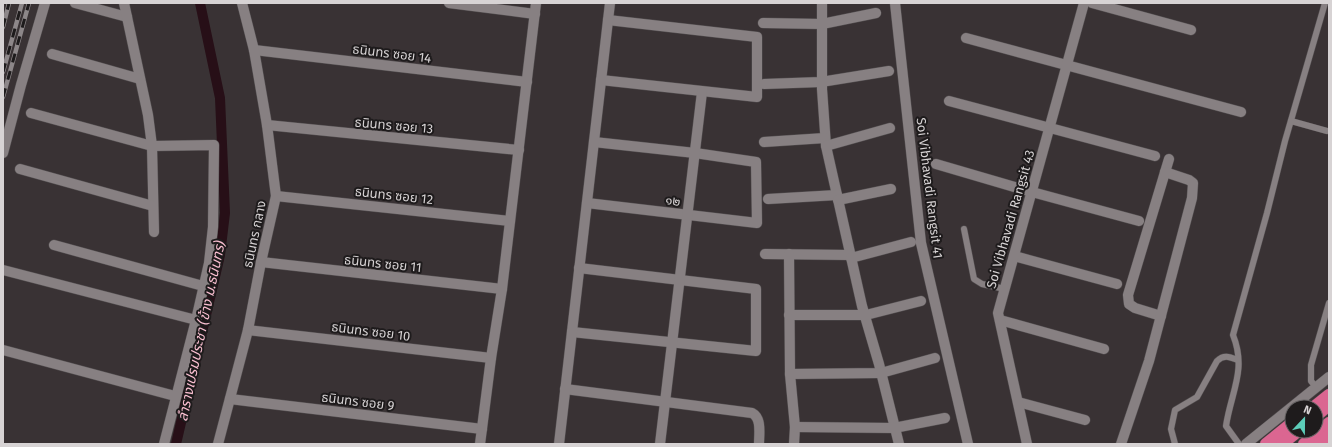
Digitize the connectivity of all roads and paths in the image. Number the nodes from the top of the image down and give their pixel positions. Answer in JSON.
{"nodes":[{"id":1,"x":45,"y":3,"type":"edge"},
{"id":2,"x":75,"y":3,"type":"edge"},
{"id":3,"x":124,"y":3,"type":"edge"},
{"id":4,"x":242,"y":3,"type":"edge"},
{"id":5,"x":449,"y":3,"type":"edge"},
{"id":6,"x":536,"y":3,"type":"edge"},
{"id":7,"x":610,"y":3,"type":"edge"},
{"id":8,"x":822,"y":3,"type":"edge"},
{"id":9,"x":895,"y":3,"type":"edge"},
{"id":10,"x":1084,"y":3,"type":"edge"},
{"id":11,"x":1092,"y":3,"type":"edge"},
{"id":12,"x":1325,"y":3,"type":"edge"},
{"id":13,"x":876,"y":13,"type":"dead end"},
{"id":14,"x":535,"y":14,"type":"junction"},
{"id":15,"x":127,"y":17,"type":"junction"},
{"id":16,"x":608,"y":20,"type":"junction"},
{"id":17,"x":763,"y":22,"type":"dead end"},
{"id":18,"x":822,"y":24,"type":"junction"},
{"id":19,"x":1191,"y":30,"type":"dead end"},
{"id":20,"x":966,"y":38,"type":"dead end"},
{"id":21,"x":254,"y":50,"type":"junction"},
{"id":22,"x":52,"y":54,"type":"dead end"},
{"id":23,"x":1067,"y":66,"type":"junction"},
{"id":24,"x":889,"y":70,"type":"dead end"},
{"id":25,"x":140,"y":78,"type":"junction"},
{"id":26,"x":601,"y":80,"type":"junction"},
{"id":27,"x":527,"y":82,"type":"junction"},
{"id":28,"x":822,"y":82,"type":"junction"},
{"id":29,"x":764,"y":84,"type":"dead end"},
{"id":30,"x":702,"y":92,"type":"junction"},
{"id":31,"x":949,"y":101,"type":"dead end"},
{"id":32,"x":1241,"y":112,"type":"dead end"},
{"id":33,"x":31,"y":113,"type":"dead end"},
{"id":34,"x":1291,"y":121,"type":"junction"},
{"id":35,"x":267,"y":125,"type":"junction"},
{"id":36,"x":890,"y":128,"type":"dead end"},
{"id":37,"x":1049,"y":128,"type":"junction"},
{"id":38,"x":1327,"y":131,"type":"dead end"},
{"id":39,"x":594,"y":142,"type":"junction"},
{"id":40,"x":764,"y":142,"type":"dead end"},
{"id":41,"x":826,"y":142,"type":"junction"},
{"id":42,"x":152,"y":146,"type":"junction"},
{"id":43,"x":519,"y":150,"type":"junction"},
{"id":44,"x":3,"y":153,"type":"edge"},
{"id":45,"x":695,"y":153,"type":"junction"},
{"id":46,"x":1155,"y":156,"type":"dead end"},
{"id":47,"x":1169,"y":159,"type":"dead end"},
{"id":48,"x":936,"y":164,"type":"dead end"},
{"id":49,"x":20,"y":169,"type":"dead end"},
{"id":50,"x":1165,"y":172,"type":"junction"},
{"id":51,"x":891,"y":189,"type":"dead end"},
{"id":52,"x":1032,"y":192,"type":"junction"},
{"id":53,"x":276,"y":196,"type":"junction"},
{"id":54,"x":838,"y":197,"type":"junction"},
{"id":55,"x":768,"y":199,"type":"dead end"},
{"id":56,"x":587,"y":203,"type":"junction"},
{"id":57,"x":153,"y":206,"type":"junction"},
{"id":58,"x":688,"y":214,"type":"junction"},
{"id":59,"x":510,"y":221,"type":"junction"},
{"id":60,"x":1139,"y":221,"type":"dead end"},
{"id":61,"x":964,"y":229,"type":"dead end"},
{"id":62,"x":154,"y":232,"type":"dead end"},
{"id":63,"x":911,"y":242,"type":"dead end"},
{"id":64,"x":54,"y":245,"type":"dead end"},
{"id":65,"x":765,"y":254,"type":"dead end"},
{"id":66,"x":789,"y":254,"type":"junction"},
{"id":67,"x":850,"y":256,"type":"junction"},
{"id":68,"x":1014,"y":256,"type":"junction"},
{"id":69,"x":261,"y":262,"type":"junction"},
{"id":70,"x":579,"y":268,"type":"junction"},
{"id":71,"x":3,"y":270,"type":"edge"},
{"id":72,"x":680,"y":280,"type":"junction"},
{"id":73,"x":1117,"y":284,"type":"dead end"},
{"id":74,"x":203,"y":286,"type":"junction"},
{"id":75,"x":502,"y":289,"type":"junction"},
{"id":76,"x":1005,"y":289,"type":"junction"},
{"id":77,"x":921,"y":301,"type":"dead end"},
{"id":78,"x":1329,"y":303,"type":"edge"},
{"id":79,"x":789,"y":315,"type":"junction"},
{"id":80,"x":866,"y":315,"type":"junction"},
{"id":81,"x":1161,"y":316,"type":"junction"},
{"id":82,"x":196,"y":320,"type":"junction"},
{"id":83,"x":1000,"y":320,"type":"junction"},
{"id":84,"x":248,"y":330,"type":"junction"},
{"id":85,"x":572,"y":332,"type":"junction"},
{"id":86,"x":672,"y":343,"type":"junction"},
{"id":87,"x":1104,"y":349,"type":"dead end"},
{"id":88,"x":3,"y":350,"type":"edge"},
{"id":89,"x":491,"y":358,"type":"junction"},
{"id":90,"x":935,"y":358,"type":"dead end"},
{"id":91,"x":1238,"y":360,"type":"junction"},
{"id":92,"x":881,"y":373,"type":"junction"},
{"id":93,"x":790,"y":374,"type":"junction"},
{"id":94,"x":1329,"y":377,"type":"edge"},
{"id":95,"x":1316,"y":388,"type":"junction"},
{"id":96,"x":566,"y":389,"type":"junction"},
{"id":97,"x":175,"y":396,"type":"junction"},
{"id":98,"x":230,"y":399,"type":"junction"},
{"id":99,"x":666,"y":401,"type":"junction"},
{"id":100,"x":1018,"y":402,"type":"junction"},
{"id":101,"x":945,"y":418,"type":"dead end"},
{"id":102,"x":1085,"y":420,"type":"dead end"},
{"id":103,"x":1329,"y":424,"type":"edge"},
{"id":104,"x":794,"y":427,"type":"junction"},
{"id":105,"x":894,"y":428,"type":"junction"},
{"id":106,"x":482,"y":429,"type":"junction"},
{"id":107,"x":1284,"y":431,"type":"edge"},
{"id":108,"x":1329,"y":435,"type":"edge"},
{"id":109,"x":1284,"y":437,"type":"edge"},
{"id":110,"x":1271,"y":443,"type":"edge"},
{"id":111,"x":164,"y":444,"type":"edge"},
{"id":112,"x":218,"y":444,"type":"edge"},
{"id":113,"x":480,"y":444,"type":"edge"},
{"id":114,"x":559,"y":444,"type":"edge"},
{"id":115,"x":660,"y":444,"type":"edge"},
{"id":116,"x":759,"y":444,"type":"edge"},
{"id":117,"x":794,"y":444,"type":"edge"},
{"id":118,"x":899,"y":444,"type":"edge"},
{"id":119,"x":968,"y":444,"type":"edge"},
{"id":120,"x":1027,"y":444,"type":"edge"},
{"id":121,"x":1121,"y":444,"type":"edge"},
{"id":122,"x":1175,"y":444,"type":"edge"},
{"id":123,"x":1240,"y":444,"type":"edge"},
{"id":124,"x":1246,"y":444,"type":"edge"},
{"id":125,"x":1304,"y":444,"type":"edge"},
{"id":126,"x":1319,"y":444,"type":"edge"}],
"edges":[{"from":1,"to":44,"type":"street"},
{"from":2,"to":15,"type":"street"},
{"from":3,"to":15,"type":"street"},
{"from":4,"to":21,"type":"street","name":"ธนินทร กลาง"},
{"from":5,"to":14,"type":"street"},
{"from":6,"to":14,"type":"street"},
{"from":7,"to":16,"type":"street"},
{"from":8,"to":18,"type":"street"},
{"from":9,"to":119,"type":"street","name":"Soi Vibhavadi Rangsit 41"},
{"from":10,"to":23,"type":"street","name":"Soi Vibhavadi Rangsit 43"},
{"from":11,"to":19,"type":"street"},
{"from":12,"to":34,"type":"lane"},
{"from":13,"to":18,"type":"street"},
{"from":14,"to":27,"type":"street"},
{"from":15,"to":25,"type":"street"},
{"from":16,"to":26,"type":"street"},
{"from":16,"to":30,"type":"street"},
{"from":17,"to":18,"type":"street"},
{"from":18,"to":28,"type":"street"},
{"from":20,"to":23,"type":"street"},
{"from":21,"to":27,"type":"street","name":"ธนินทร ซอย 14"},
{"from":21,"to":35,"type":"street","name":"ธนินทร กลาง"},
{"from":22,"to":25,"type":"street"},
{"from":23,"to":32,"type":"street"},
{"from":23,"to":37,"type":"street","name":"Soi Vibhavadi Rangsit 43"},
{"from":24,"to":28,"type":"street"},
{"from":25,"to":42,"type":"street"},
{"from":26,"to":30,"type":"street"},
{"from":26,"to":39,"type":"street"},
{"from":27,"to":43,"type":"street"},
{"from":28,"to":29,"type":"street"},
{"from":28,"to":41,"type":"street"},
{"from":30,"to":45,"type":"street"},
{"from":31,"to":37,"type":"street"},
{"from":33,"to":42,"type":"street"},
{"from":34,"to":38,"type":"lane"},
{"from":34,"to":91,"type":"lane"},
{"from":35,"to":43,"type":"street","name":"ธนินทร ซอย 13"},
{"from":35,"to":53,"type":"street","name":"ธนินทร กลาง"},
{"from":36,"to":41,"type":"street"},
{"from":37,"to":46,"type":"street"},
{"from":37,"to":52,"type":"street","name":"Soi Vibhavadi Rangsit 43"},
{"from":39,"to":45,"type":"street"},
{"from":39,"to":56,"type":"street"},
{"from":40,"to":41,"type":"street"},
{"from":41,"to":54,"type":"street"},
{"from":42,"to":57,"type":"street"},
{"from":42,"to":74,"type":"street"},
{"from":43,"to":59,"type":"street"},
{"from":45,"to":58,"type":"street"},
{"from":45,"to":58,"type":"street","name":"๑๒"},
{"from":47,"to":50,"type":"street"},
{"from":48,"to":52,"type":"street"},
{"from":49,"to":57,"type":"street"},
{"from":50,"to":81,"type":"street"},
{"from":50,"to":81,"type":"street"},
{"from":51,"to":54,"type":"street"},
{"from":52,"to":60,"type":"street"},
{"from":52,"to":68,"type":"street","name":"Soi Vibhavadi Rangsit 43"},
{"from":53,"to":59,"type":"street","name":"ธนินทร ซอย 12"},
{"from":53,"to":69,"type":"street","name":"ธนินทร กลาง"},
{"from":54,"to":55,"type":"street"},
{"from":54,"to":67,"type":"street"},
{"from":56,"to":58,"type":"street","name":"๑๒"},
{"from":56,"to":70,"type":"street"},
{"from":57,"to":62,"type":"street"},
{"from":58,"to":72,"type":"street"},
{"from":59,"to":75,"type":"street"},
{"from":61,"to":76,"type":"lane"},
{"from":63,"to":67,"type":"street"},
{"from":64,"to":74,"type":"street"},
{"from":65,"to":66,"type":"street"},
{"from":66,"to":67,"type":"street"},
{"from":66,"to":79,"type":"street"},
{"from":67,"to":80,"type":"street"},
{"from":68,"to":73,"type":"street"},
{"from":68,"to":76,"type":"street","name":"Soi Vibhavadi Rangsit 43"},
{"from":69,"to":75,"type":"street","name":"ธนินทร ซอย 11"},
{"from":69,"to":84,"type":"street","name":"ธนินทร กลาง"},
{"from":70,"to":72,"type":"street"},
{"from":70,"to":85,"type":"street"},
{"from":71,"to":82,"type":"street"},
{"from":72,"to":86,"type":"street"},
{"from":72,"to":86,"type":"street"},
{"from":74,"to":82,"type":"street"},
{"from":75,"to":89,"type":"street"},
{"from":76,"to":83,"type":"street","name":"Soi Vibhavadi Rangsit 43"},
{"from":77,"to":80,"type":"street"},
{"from":78,"to":95,"type":"lane"},
{"from":79,"to":80,"type":"street"},
{"from":79,"to":93,"type":"street"},
{"from":80,"to":92,"type":"street"},
{"from":81,"to":121,"type":"street"},
{"from":82,"to":97,"type":"street"},
{"from":83,"to":87,"type":"street"},
{"from":83,"to":100,"type":"street","name":"Soi Vibhavadi Rangsit 43"},
{"from":84,"to":89,"type":"street","name":"ธนินทร ซอย 10"},
{"from":84,"to":98,"type":"street","name":"ธนินทร กลาง"},
{"from":85,"to":86,"type":"street"},
{"from":85,"to":96,"type":"street"},
{"from":86,"to":99,"type":"street"},
{"from":88,"to":97,"type":"street"},
{"from":89,"to":106,"type":"street"},
{"from":90,"to":92,"type":"street"},
{"from":91,"to":122,"type":"lane"},
{"from":91,"to":123,"type":"lane"},
{"from":92,"to":93,"type":"street"},
{"from":92,"to":105,"type":"street"},
{"from":93,"to":104,"type":"street"},
{"from":94,"to":95,"type":"street"},
{"from":95,"to":124,"type":"street"},
{"from":96,"to":99,"type":"street"},
{"from":96,"to":114,"type":"street"},
{"from":97,"to":111,"type":"street"},
{"from":98,"to":106,"type":"street","name":"ธนินทร ซอย 9"},
{"from":98,"to":112,"type":"street","name":"ธนินทร กลาง"},
{"from":99,"to":115,"type":"street"},
{"from":99,"to":116,"type":"street"},
{"from":100,"to":102,"type":"street"},
{"from":100,"to":120,"type":"street","name":"Soi Vibhavadi Rangsit 43"},
{"from":101,"to":105,"type":"street"},
{"from":103,"to":125,"type":"highway"},
{"from":104,"to":105,"type":"street"},
{"from":104,"to":117,"type":"street"},
{"from":105,"to":118,"type":"street"},
{"from":106,"to":113,"type":"street"},
{"from":107,"to":110,"type":"highway"},
{"from":108,"to":126,"type":"highway"},
{"from":109,"to":110,"type":"highway"}]}
